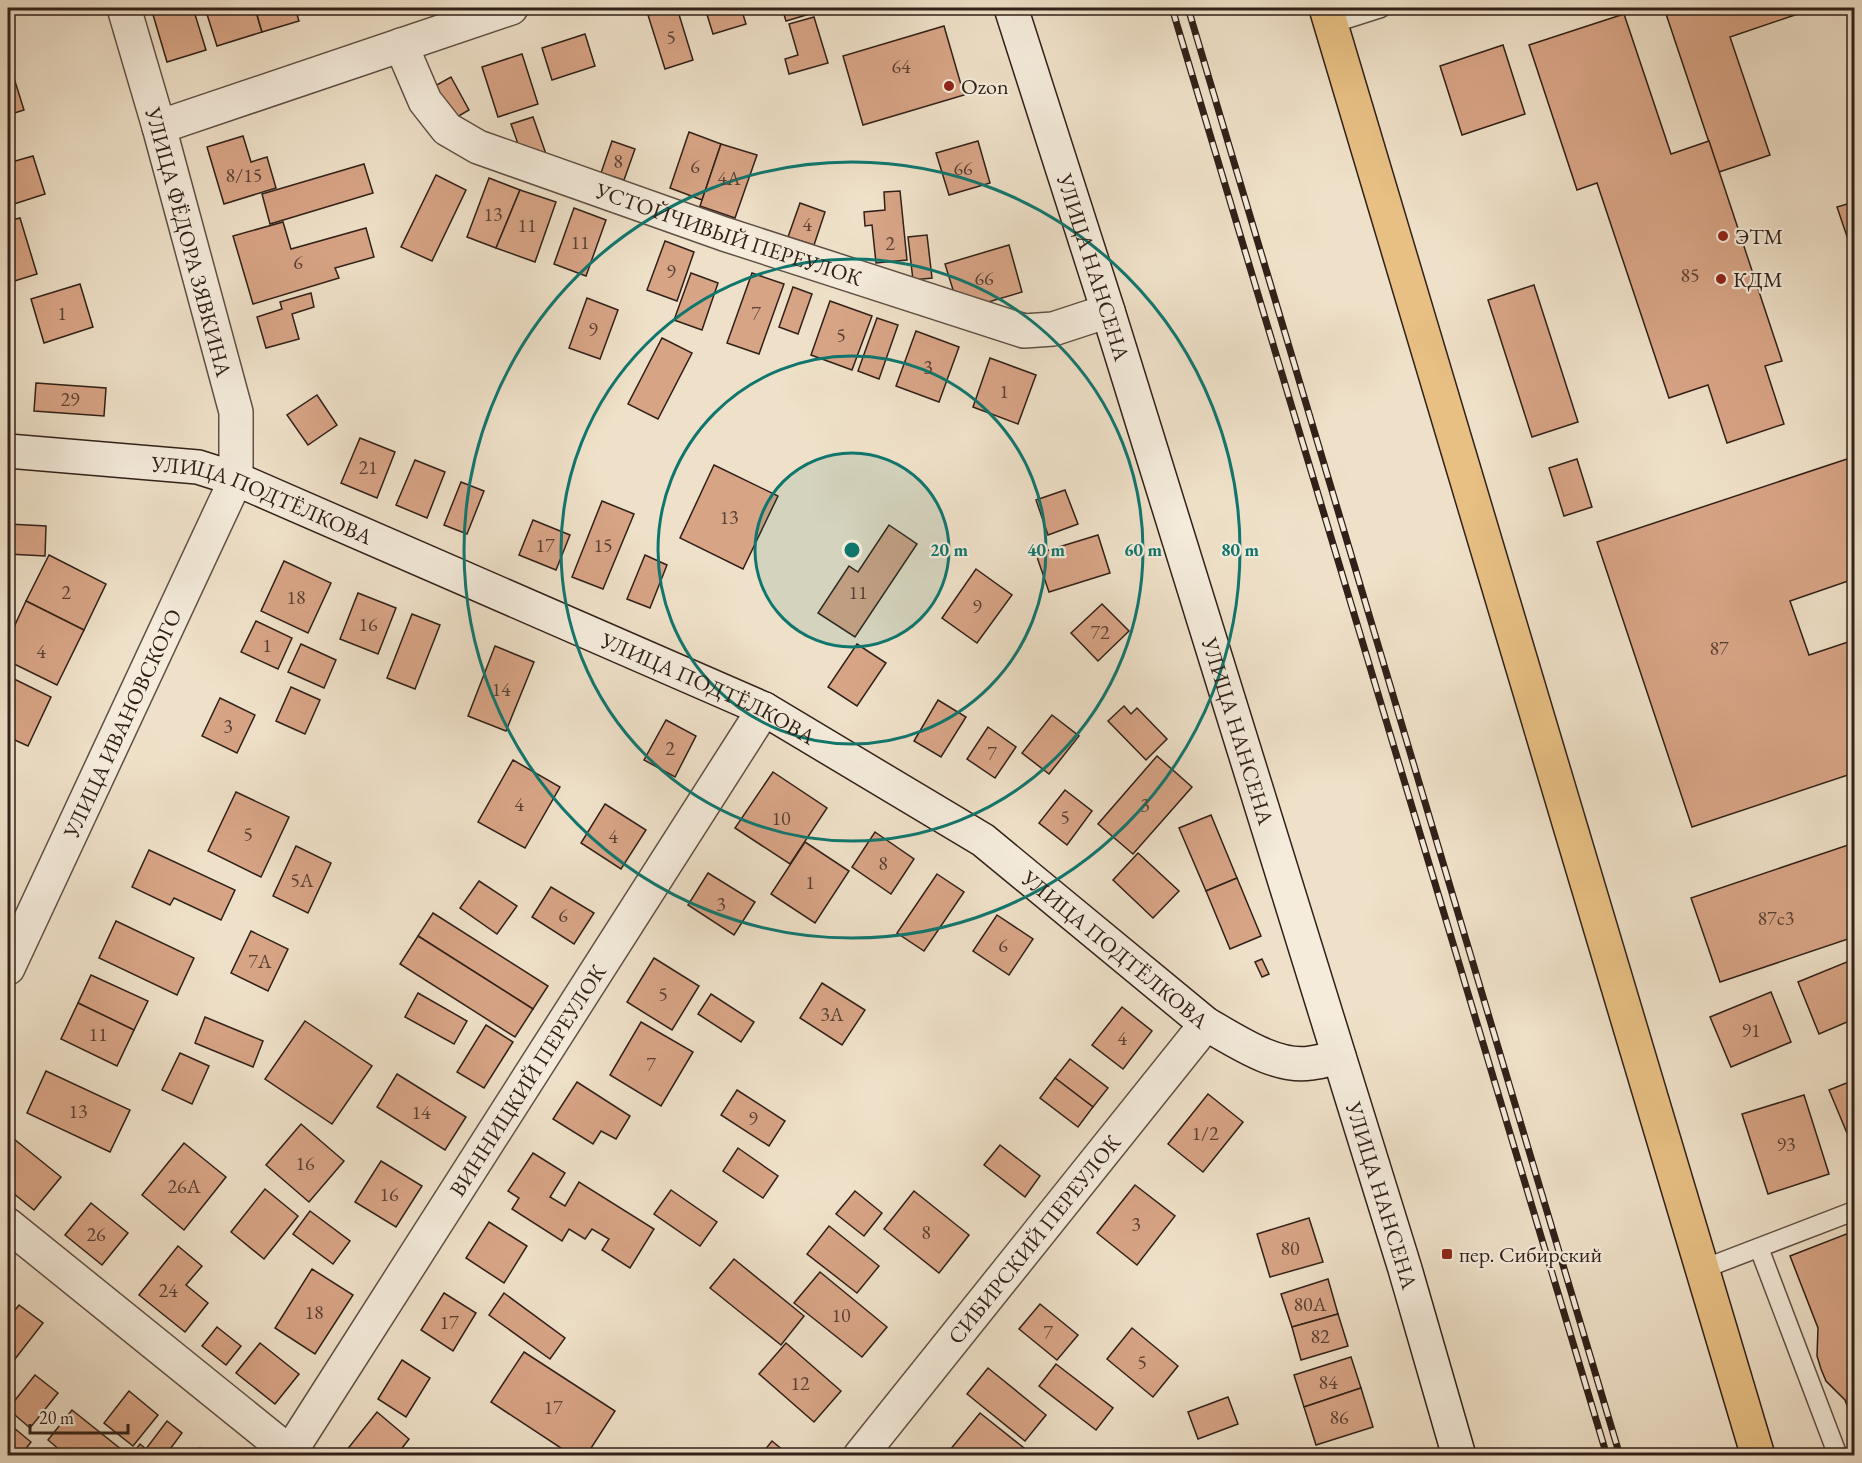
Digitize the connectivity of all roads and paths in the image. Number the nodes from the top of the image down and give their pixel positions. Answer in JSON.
{"nodes":[{"id":1,"x":124,"y":8,"type":"edge"},
{"id":2,"x":511,"y":8,"type":"edge"},
{"id":3,"x":1011,"y":8,"type":"edge"},
{"id":4,"x":1381,"y":8,"type":"edge"},
{"id":5,"x":1329,"y":16,"type":"edge"},
{"id":6,"x":401,"y":45,"type":"junction"},
{"id":7,"x":159,"y":128,"type":"junction"},
{"id":8,"x":1108,"y":311,"type":"junction"},
{"id":9,"x":8,"y":451,"type":"edge"},
{"id":10,"x":236,"y":479,"type":"junction"},
{"id":11,"x":764,"y":709,"type":"junction"},
{"id":12,"x":8,"y":968,"type":"edge"},
{"id":13,"x":1206,"y":1024,"type":"junction"},
{"id":14,"x":1339,"y":1056,"type":"junction"},
{"id":15,"x":1854,"y":1211,"type":"edge"},
{"id":16,"x":8,"y":1225,"type":"edge"},
{"id":17,"x":1759,"y":1248,"type":"junction"},
{"id":18,"x":1703,"y":1269,"type":"junction"},
{"id":19,"x":292,"y":1454,"type":"edge"},
{"id":20,"x":860,"y":1455,"type":"edge"},
{"id":21,"x":1459,"y":1455,"type":"edge"},
{"id":22,"x":1758,"y":1455,"type":"edge"},
{"id":23,"x":1838,"y":1455,"type":"edge"}],
"edges":[{"from":1,"to":7,"type":"street","name":"УЛИЦА ФЁДОРА ЗЯВКИНА"},
{"from":2,"to":6,"type":"street"},
{"from":3,"to":8,"type":"street","name":"УЛИЦА НАНСЕНА"},
{"from":4,"to":5,"type":"lane"},
{"from":5,"to":18,"type":"main road"},
{"from":6,"to":7,"type":"street"},
{"from":6,"to":8,"type":"street","name":"УСТОЙЧИВЫЙ ПЕРЕУЛОК"},
{"from":7,"to":10,"type":"street","name":"УЛИЦА ФЁДОРА ЗЯВКИНА"},
{"from":8,"to":14,"type":"street","name":"УЛИЦА НАНСЕНА"},
{"from":9,"to":10,"type":"street","name":"УЛИЦА ПОДТЁЛКОВА"},
{"from":10,"to":11,"type":"street","name":"УЛИЦА ПОДТЁЛКОВА"},
{"from":10,"to":12,"type":"street","name":"УЛИЦА ИВАНОВСКОГО"},
{"from":11,"to":13,"type":"street","name":"УЛИЦА ПОДТЁЛКОВА"},
{"from":11,"to":19,"type":"street","name":"ВИННИЦКИЙ ПЕРЕУЛОК"},
{"from":13,"to":14,"type":"street","name":"УЛИЦА ПОДТЁЛКОВА"},
{"from":13,"to":20,"type":"street","name":"СИБИРСКИЙ ПЕРЕУЛОК"},
{"from":14,"to":21,"type":"street","name":"УЛИЦА НАНСЕНА"},
{"from":15,"to":17,"type":"lane"},
{"from":16,"to":19,"type":"street"},
{"from":17,"to":18,"type":"lane"},
{"from":17,"to":23,"type":"lane"},
{"from":18,"to":22,"type":"main road"}]}
